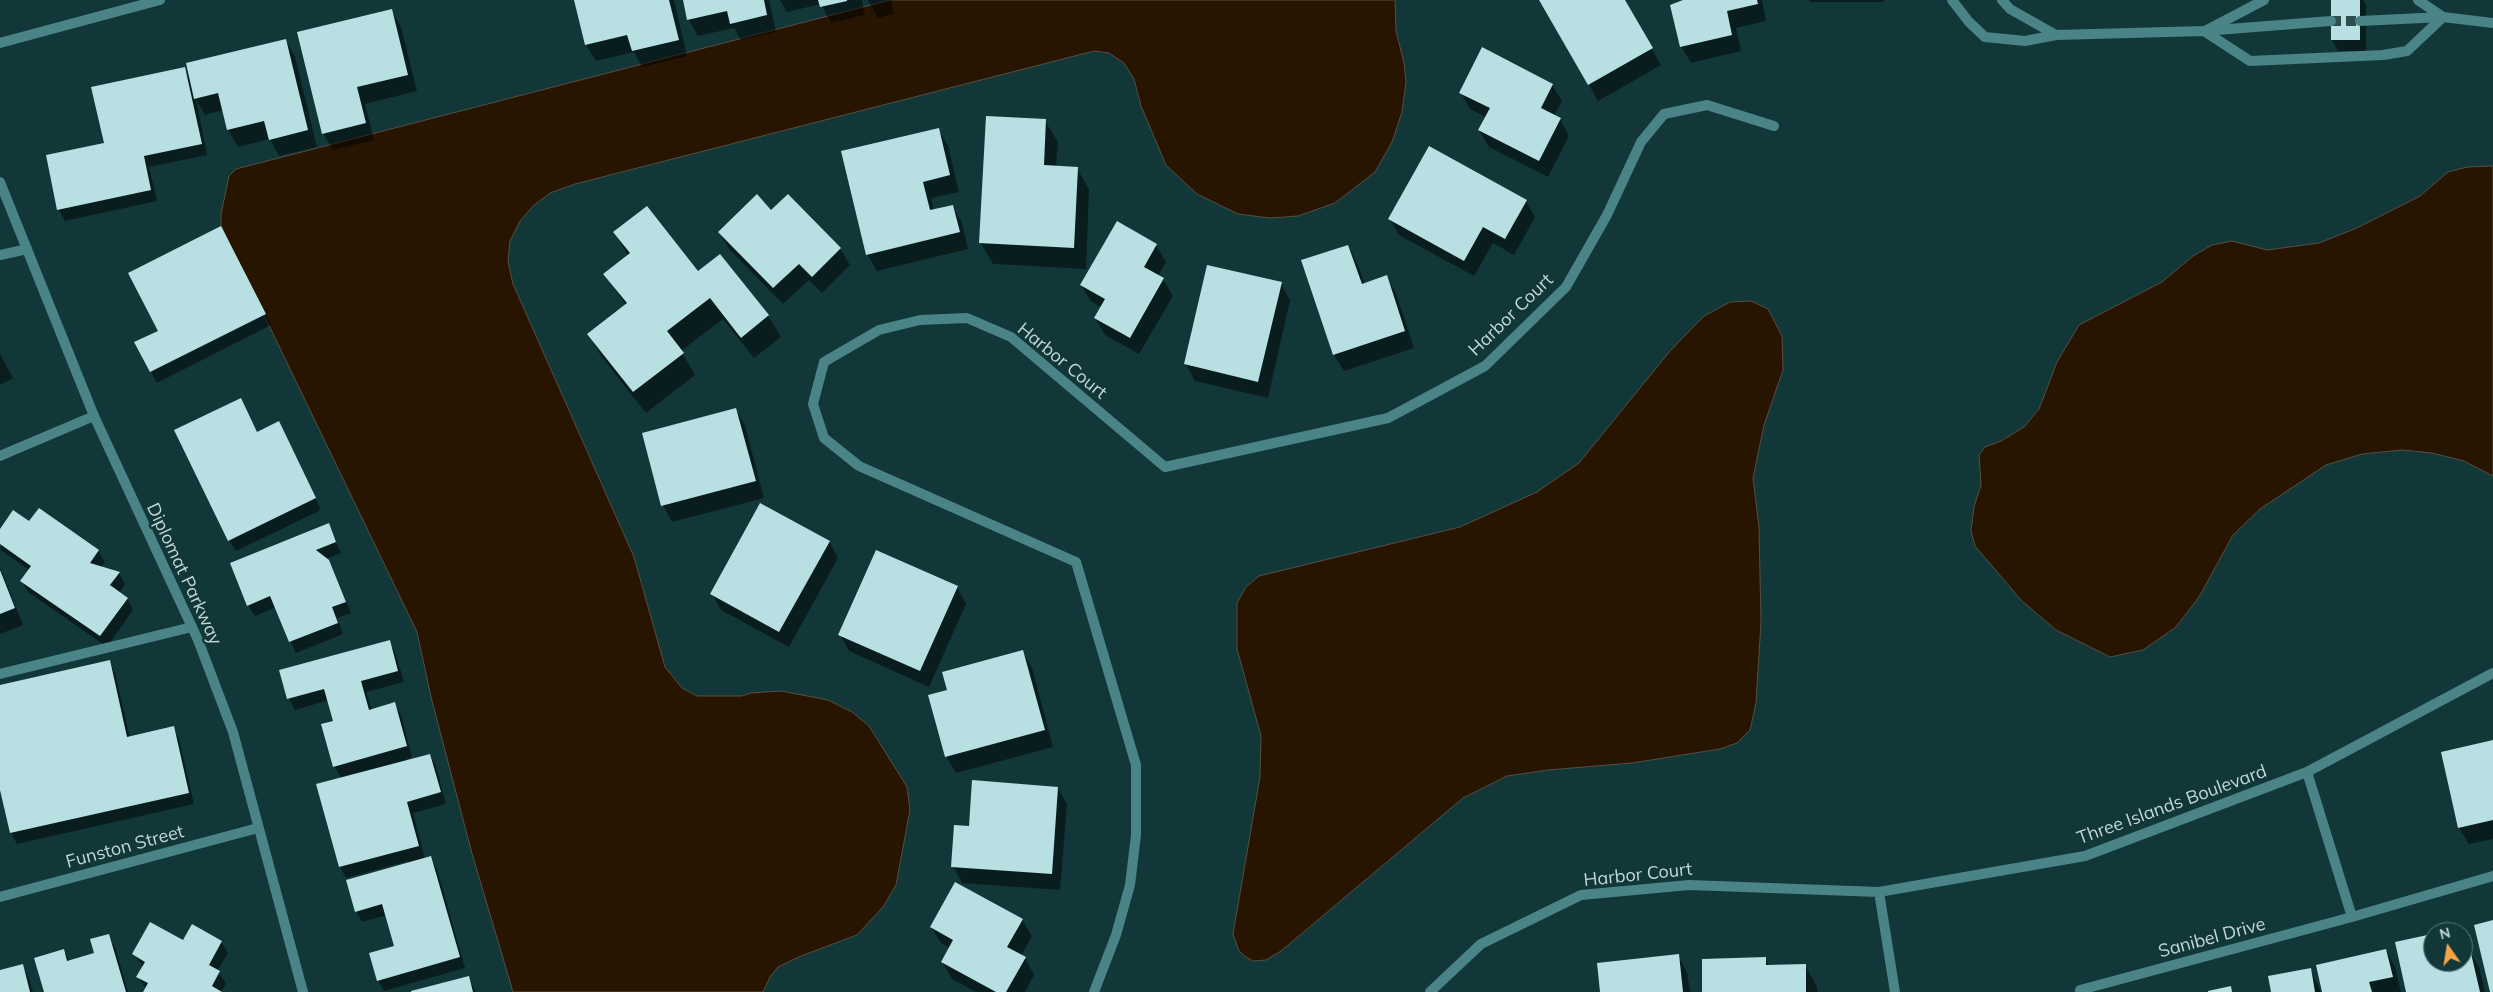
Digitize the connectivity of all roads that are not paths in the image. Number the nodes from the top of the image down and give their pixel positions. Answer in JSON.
{"nodes":[{"id":1,"x":160,"y":0,"type":"edge"},
{"id":2,"x":1952,"y":0,"type":"edge"},
{"id":3,"x":2002,"y":0,"type":"edge"},
{"id":4,"x":2264,"y":0,"type":"edge"},
{"id":5,"x":2418,"y":0,"type":"edge"},
{"id":6,"x":2443,"y":16,"type":"junction"},
{"id":7,"x":2331,"y":21,"type":"tunnel mouth"},
{"id":8,"x":2360,"y":21,"type":"tunnel mouth"},
{"id":9,"x":2493,"y":24,"type":"edge"},
{"id":10,"x":2204,"y":31,"type":"junction"},
{"id":11,"x":2056,"y":35,"type":"junction"},
{"id":12,"x":0,"y":43,"type":"edge"},
{"id":13,"x":1774,"y":126,"type":"dead end"},
{"id":14,"x":0,"y":182,"type":"edge"},
{"id":15,"x":27,"y":249,"type":"junction"},
{"id":16,"x":0,"y":255,"type":"edge"},
{"id":17,"x":94,"y":416,"type":"junction"},
{"id":18,"x":0,"y":456,"type":"edge"},
{"id":19,"x":192,"y":627,"type":"junction"},
{"id":20,"x":0,"y":674,"type":"edge"},
{"id":21,"x":2493,"y":674,"type":"edge"},
{"id":22,"x":2307,"y":772,"type":"junction"},
{"id":23,"x":258,"y":828,"type":"junction"},
{"id":24,"x":2493,"y":876,"type":"edge"},
{"id":25,"x":1879,"y":892,"type":"junction"},
{"id":26,"x":0,"y":897,"type":"edge"},
{"id":27,"x":2352,"y":917,"type":"junction"},
{"id":28,"x":2080,"y":990,"type":"dead end"},
{"id":29,"x":303,"y":992,"type":"edge"},
{"id":30,"x":1094,"y":992,"type":"edge"},
{"id":31,"x":1430,"y":992,"type":"edge"},
{"id":32,"x":1895,"y":992,"type":"edge"}],
"edges":[{"from":1,"to":12,"type":"street"},
{"from":2,"to":11,"type":"street"},
{"from":3,"to":11,"type":"street"},
{"from":4,"to":10,"type":"street"},
{"from":5,"to":6,"type":"street"},
{"from":6,"to":8,"type":"street"},
{"from":6,"to":9,"type":"street"},
{"from":6,"to":10,"type":"street"},
{"from":7,"to":10,"type":"street"},
{"from":10,"to":11,"type":"street"},
{"from":13,"to":30,"type":"street","name":"Harbor Court"},
{"from":14,"to":15,"type":"street","name":"Diplomat Parkway"},
{"from":15,"to":16,"type":"street"},
{"from":15,"to":17,"type":"street","name":"Diplomat Parkway"},
{"from":17,"to":18,"type":"street"},
{"from":17,"to":19,"type":"street","name":"Diplomat Parkway"},
{"from":19,"to":20,"type":"street"},
{"from":19,"to":23,"type":"street","name":"Diplomat Parkway"},
{"from":21,"to":22,"type":"street","name":"Three Islands Boulevard"},
{"from":22,"to":25,"type":"street","name":"Three Islands Boulevard"},
{"from":22,"to":27,"type":"street"},
{"from":23,"to":26,"type":"street","name":"Funston Street"},
{"from":23,"to":29,"type":"street","name":"Diplomat Parkway"},
{"from":24,"to":27,"type":"street","name":"Sanibel Drive"},
{"from":25,"to":31,"type":"street","name":"Harbor Court"},
{"from":25,"to":32,"type":"street"},
{"from":27,"to":28,"type":"street","name":"Sanibel Drive"}]}
